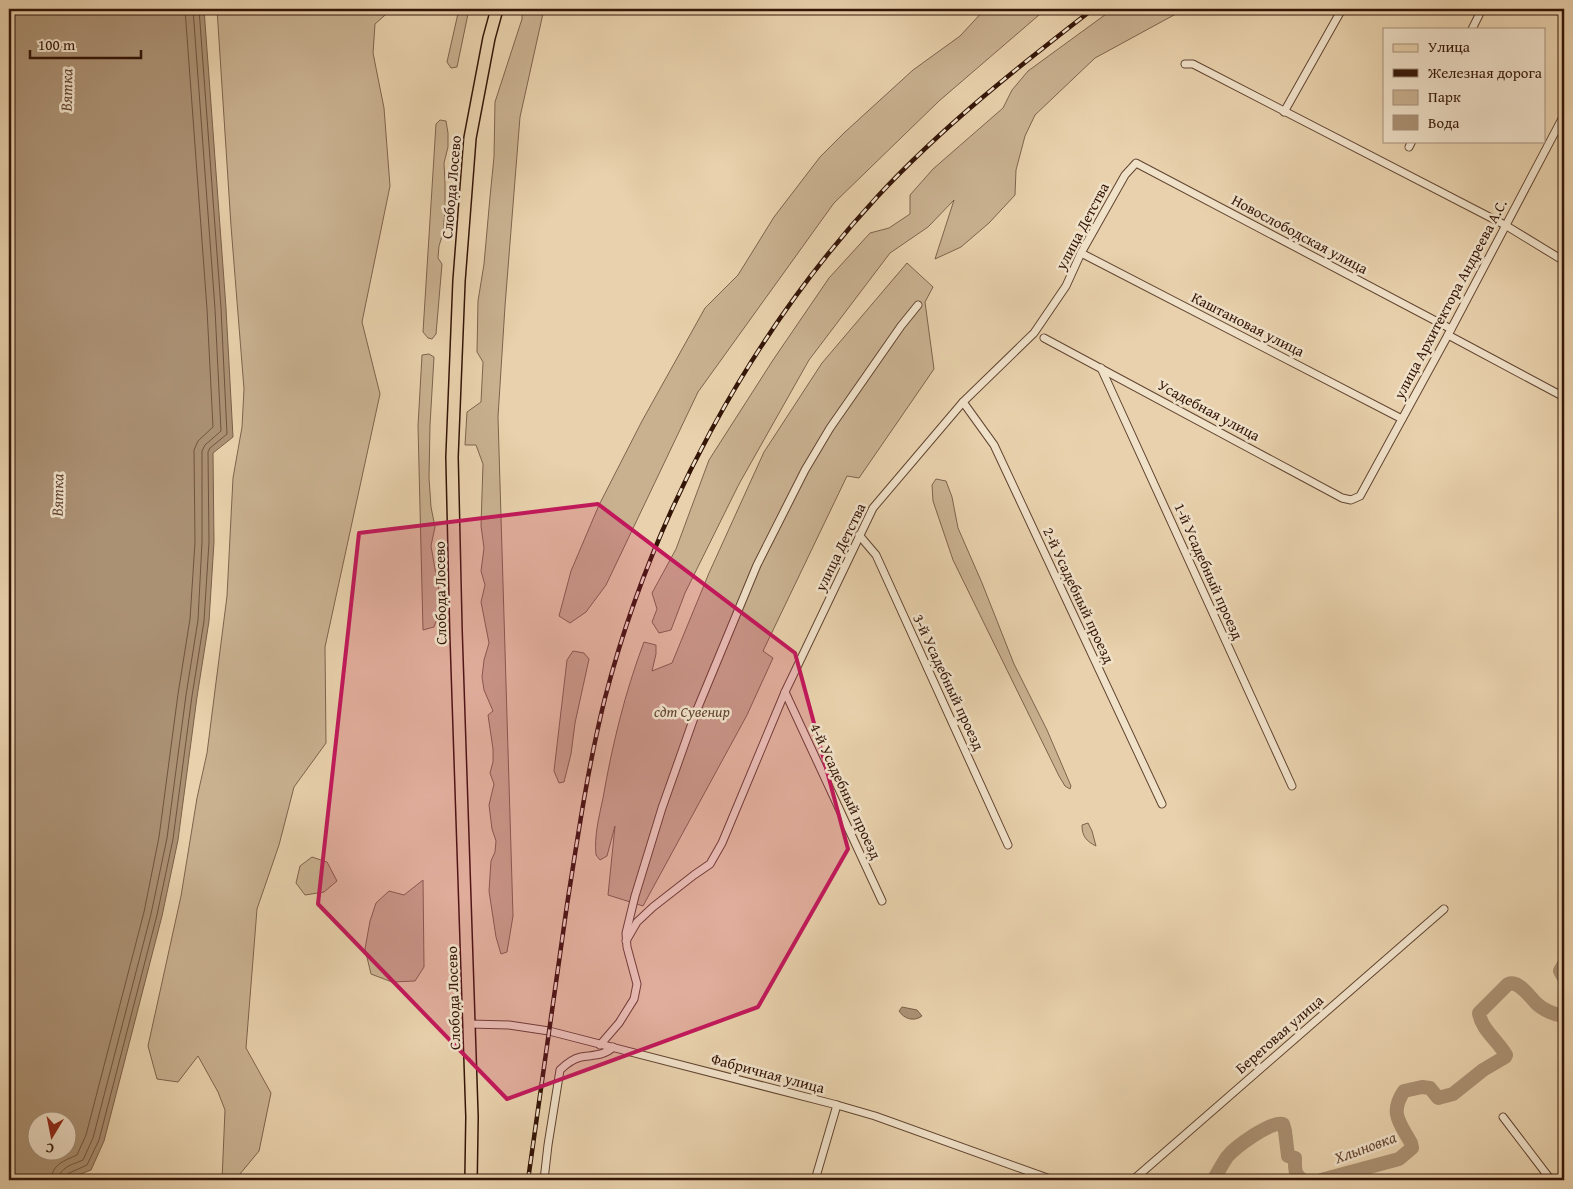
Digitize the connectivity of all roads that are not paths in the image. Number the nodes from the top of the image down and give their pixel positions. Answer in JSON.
{"nodes":[{"id":1,"x":496,"y":9,"type":"edge"},
{"id":2,"x":1342,"y":9,"type":"edge"},
{"id":3,"x":1482,"y":9,"type":"edge"},
{"id":4,"x":1472,"y":28,"type":"edge"},
{"id":5,"x":1186,"y":64,"type":"dead end"},
{"id":6,"x":1284,"y":112,"type":"junction"},
{"id":7,"x":1564,"y":115,"type":"edge"},
{"id":8,"x":1136,"y":163,"type":"joint"},
{"id":9,"x":1505,"y":226,"type":"junction"},
{"id":10,"x":1081,"y":254,"type":"junction"},
{"id":11,"x":1564,"y":261,"type":"edge"},
{"id":12,"x":918,"y":305,"type":"dead end"},
{"id":13,"x":1449,"y":332,"type":"junction"},
{"id":14,"x":1044,"y":338,"type":"dead end"},
{"id":15,"x":1101,"y":368,"type":"junction"},
{"id":16,"x":1564,"y":397,"type":"edge"},
{"id":17,"x":963,"y":402,"type":"junction"},
{"id":18,"x":1402,"y":419,"type":"junction"},
{"id":19,"x":1360,"y":496,"type":"joint"},
{"id":20,"x":859,"y":535,"type":"junction"},
{"id":21,"x":786,"y":692,"type":"junction"},
{"id":22,"x":1292,"y":786,"type":"dead end"},
{"id":23,"x":1162,"y":804,"type":"dead end"},
{"id":24,"x":1008,"y":844,"type":"dead end"},
{"id":25,"x":882,"y":901,"type":"dead end"},
{"id":26,"x":1444,"y":909,"type":"dead end"},
{"id":27,"x":626,"y":941,"type":"junction"},
{"id":28,"x":469,"y":1024,"type":"junction"},
{"id":29,"x":600,"y":1045,"type":"junction"},
{"id":30,"x":613,"y":1047,"type":"junction"},
{"id":31,"x":837,"y":1106,"type":"junction"},
{"id":32,"x":1503,"y":1117,"type":"dead end"},
{"id":33,"x":471,"y":1180,"type":"edge"},
{"id":34,"x":544,"y":1180,"type":"edge"},
{"id":35,"x":814,"y":1180,"type":"edge"},
{"id":36,"x":1053,"y":1180,"type":"edge"},
{"id":37,"x":1133,"y":1180,"type":"edge"},
{"id":38,"x":1551,"y":1180,"type":"edge"}],
"edges":[{"from":1,"to":28,"type":"main road","name":"Слобода Лосево"},
{"from":2,"to":6,"type":"street"},
{"from":3,"to":4,"type":"street"},
{"from":5,"to":6,"type":"street"},
{"from":6,"to":9,"type":"street"},
{"from":7,"to":9,"type":"street","name":"улица Архитектора Андреева А.С."},
{"from":8,"to":10,"type":"street","name":"улица Детства"},
{"from":8,"to":13,"type":"street","name":"Новослободская улица"},
{"from":9,"to":11,"type":"street"},
{"from":9,"to":13,"type":"street","name":"улица Архитектора Андреева А.С."},
{"from":10,"to":17,"type":"street","name":"улица Детства"},
{"from":10,"to":18,"type":"street","name":"Каштановая улица"},
{"from":12,"to":27,"type":"street"},
{"from":13,"to":16,"type":"street","name":"Новослободская улица"},
{"from":13,"to":18,"type":"street","name":"улица Архитектора Андреева А.С."},
{"from":14,"to":15,"type":"street","name":"Усадебная улица"},
{"from":15,"to":19,"type":"street","name":"Усадебная улица"},
{"from":15,"to":22,"type":"street","name":"1-й Усадебный проезд"},
{"from":17,"to":20,"type":"street","name":"улица Детства"},
{"from":17,"to":23,"type":"street","name":"2-й Усадебный проезд"},
{"from":18,"to":19,"type":"street","name":"улица Архитектора Андреева А.С."},
{"from":20,"to":21,"type":"street","name":"улица Детства"},
{"from":20,"to":24,"type":"street","name":"3-й Усадебный проезд"},
{"from":21,"to":25,"type":"street","name":"4-й Усадебный проезд"},
{"from":21,"to":27,"type":"street","name":"улица Детства"},
{"from":26,"to":37,"type":"street","name":"Береговая улица"},
{"from":27,"to":29,"type":"street"},
{"from":28,"to":29,"type":"street","name":"Фабричная улица"},
{"from":28,"to":33,"type":"main road","name":"Слобода Лосево"},
{"from":29,"to":30,"type":"street","name":"Фабричная улица"},
{"from":30,"to":31,"type":"street","name":"Фабричная улица"},
{"from":30,"to":34,"type":"street"},
{"from":31,"to":35,"type":"street"},
{"from":31,"to":36,"type":"street","name":"Фабричная улица"},
{"from":32,"to":38,"type":"street"}]}
